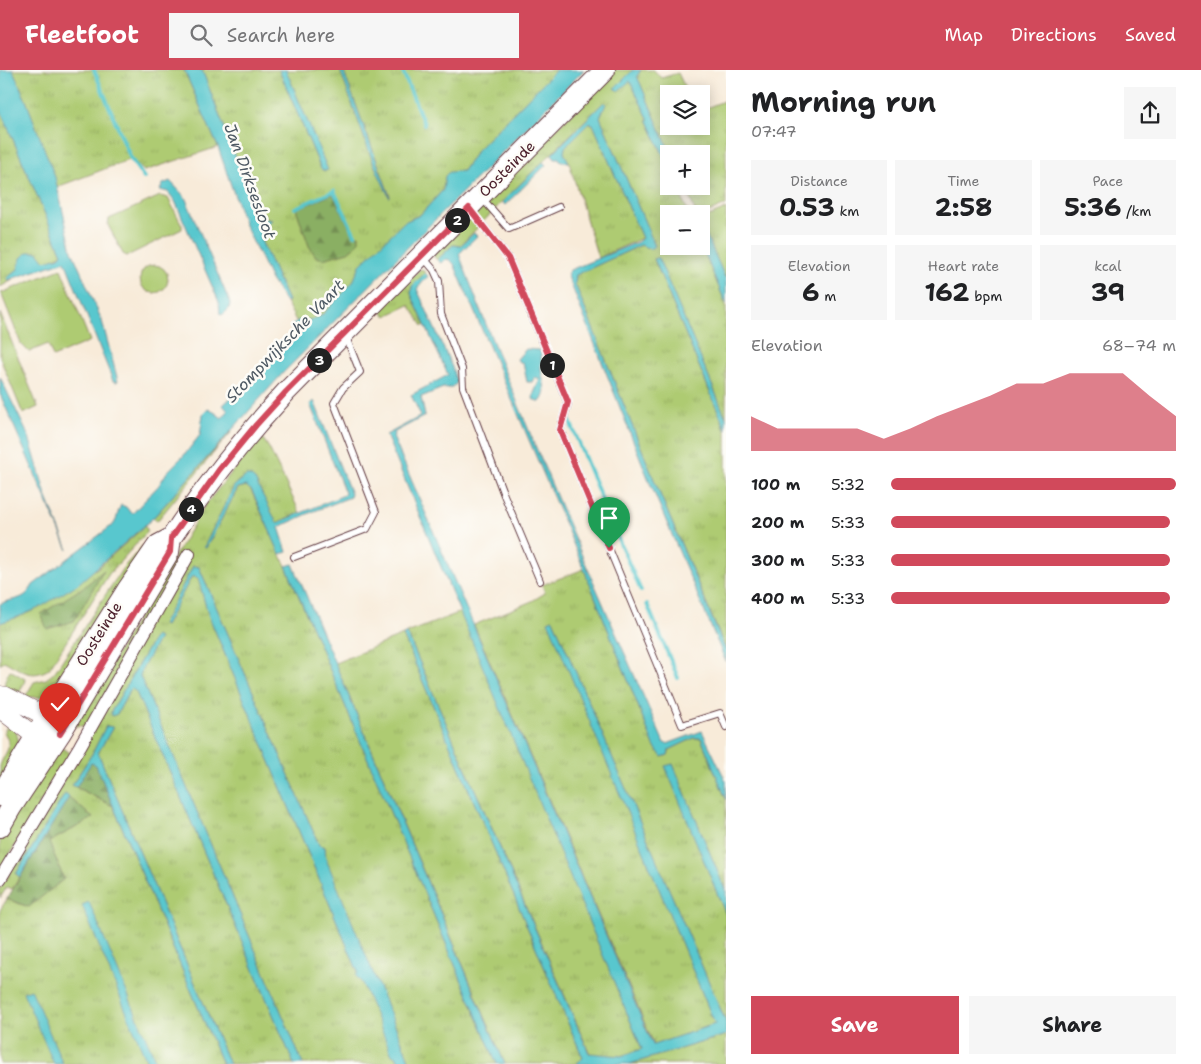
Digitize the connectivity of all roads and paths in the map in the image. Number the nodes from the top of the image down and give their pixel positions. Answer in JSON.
{"nodes":[{"id":1,"x":605,"y":70,"type":"edge"},
{"id":2,"x":475,"y":202,"type":"junction"},
{"id":3,"x":559,"y":207,"type":"dead end"},
{"id":4,"x":421,"y":256,"type":"junction"},
{"id":5,"x":345,"y":333,"type":"junction"},
{"id":6,"x":171,"y":538,"type":"junction"},
{"id":7,"x":188,"y":554,"type":"dead end"},
{"id":8,"x":294,"y":557,"type":"dead end"},
{"id":9,"x":540,"y":581,"type":"dead end"},
{"id":10,"x":0,"y":695,"type":"edge"},
{"id":11,"x":0,"y":709,"type":"edge"},
{"id":12,"x":47,"y":717,"type":"junction"},
{"id":13,"x":726,"y":727,"type":"edge"},
{"id":14,"x":60,"y":734,"type":"junction"},
{"id":15,"x":36,"y":737,"type":"junction"},
{"id":16,"x":80,"y":746,"type":"junction"},
{"id":17,"x":0,"y":796,"type":"edge"},
{"id":18,"x":0,"y":827,"type":"edge"},
{"id":19,"x":0,"y":879,"type":"edge"}],
"edges":[{"from":1,"to":2,"type":"main road","name":"Oosteinde"},
{"from":2,"to":3,"type":"lane"},
{"from":2,"to":4,"type":"main road","name":"Oosteinde"},
{"from":2,"to":13,"type":"lane"},
{"from":4,"to":5,"type":"main road","name":"Oosteinde"},
{"from":4,"to":9,"type":"lane"},
{"from":5,"to":6,"type":"main road","name":"Oosteinde"},
{"from":5,"to":8,"type":"lane"},
{"from":6,"to":12,"type":"main road","name":"Oosteinde"},
{"from":6,"to":14,"type":"main road","name":"Oosteinde"},
{"from":7,"to":16,"type":"street"},
{"from":10,"to":12,"type":"street"},
{"from":11,"to":15,"type":"street"},
{"from":12,"to":14,"type":"street"},
{"from":12,"to":15,"type":"main road","name":"Oosteinde"},
{"from":14,"to":15,"type":"street"},
{"from":14,"to":16,"type":"street"},
{"from":14,"to":18,"type":"main road","name":"Oosteinde"},
{"from":15,"to":17,"type":"main road","name":"Oosteinde"},
{"from":16,"to":19,"type":"street"}]}
